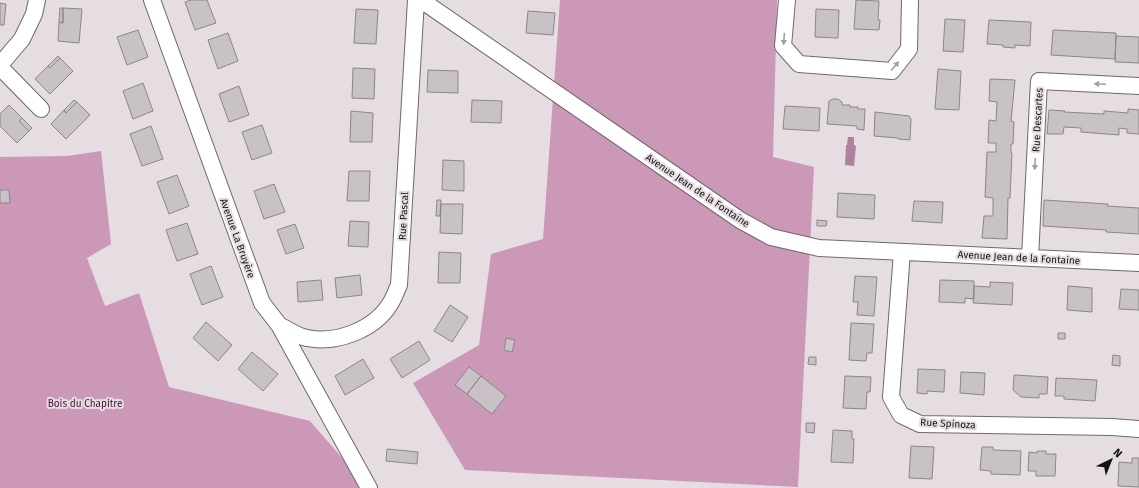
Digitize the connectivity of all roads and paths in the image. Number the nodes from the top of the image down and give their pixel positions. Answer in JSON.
{"nodes":[{"id":1,"x":37,"y":0,"type":"edge"},
{"id":2,"x":152,"y":0,"type":"edge"},
{"id":3,"x":416,"y":0,"type":"edge"},
{"id":4,"x":421,"y":0,"type":"edge"},
{"id":5,"x":787,"y":0,"type":"edge"},
{"id":6,"x":910,"y":0,"type":"edge"},
{"id":7,"x":0,"y":66,"type":"edge"},
{"id":8,"x":1139,"y":86,"type":"edge"},
{"id":9,"x":41,"y":109,"type":"dead end"},
{"id":10,"x":902,"y":252,"type":"junction"},
{"id":11,"x":1030,"y":258,"type":"junction"},
{"id":12,"x":1139,"y":263,"type":"edge"},
{"id":13,"x":279,"y":325,"type":"junction"},
{"id":14,"x":1139,"y":429,"type":"edge"},
{"id":15,"x":369,"y":488,"type":"edge"}],
"edges":[{"from":1,"to":7,"type":"street"},
{"from":2,"to":13,"type":"street","name":"Avenue La Bruyère"},
{"from":3,"to":13,"type":"street","name":"Rue Pascal"},
{"from":4,"to":10,"type":"street","name":"Avenue Jean de la Fontaine"},
{"from":5,"to":6,"type":"street","one_way":true},
{"from":7,"to":9,"type":"street"},
{"from":8,"to":11,"type":"street","name":"Rue Descartes","one_way":true},
{"from":10,"to":11,"type":"street","name":"Avenue Jean de la Fontaine"},
{"from":10,"to":14,"type":"street","name":"Rue Spinoza"},
{"from":11,"to":12,"type":"street","name":"Avenue Jean de la Fontaine"},
{"from":13,"to":15,"type":"street","name":"Avenue La Bruyère"}]}
